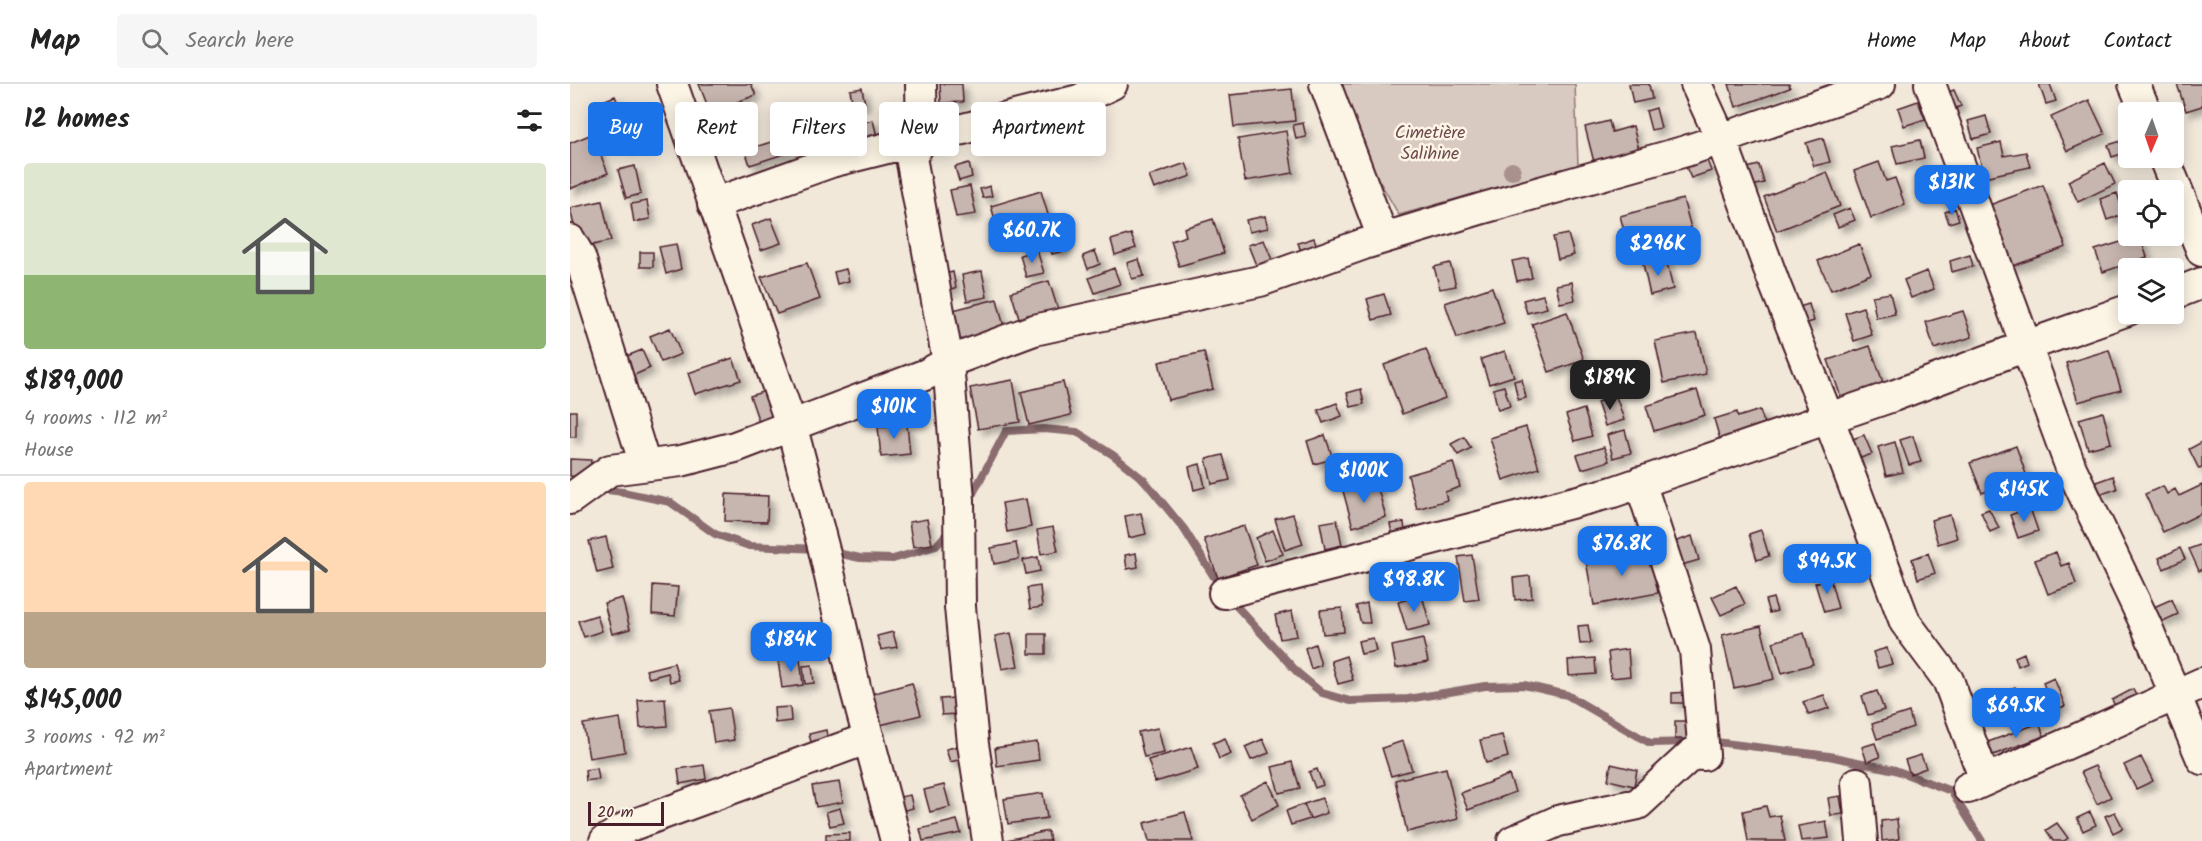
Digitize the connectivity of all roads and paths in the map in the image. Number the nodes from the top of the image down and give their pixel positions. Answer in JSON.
{"nodes":[{"id":1,"x":672,"y":84,"type":"edge"},
{"id":2,"x":921,"y":84,"type":"edge"},
{"id":3,"x":1112,"y":84,"type":"edge"},
{"id":4,"x":1325,"y":84,"type":"edge"},
{"id":5,"x":1696,"y":84,"type":"edge"},
{"id":6,"x":1880,"y":84,"type":"edge"},
{"id":7,"x":1930,"y":84,"type":"edge"},
{"id":8,"x":2134,"y":84,"type":"edge"},
{"id":9,"x":921,"y":102,"type":"edge"},
{"id":10,"x":2142,"y":102,"type":"edge"},
{"id":11,"x":959,"y":131,"type":"edge"},
{"id":12,"x":1721,"y":139,"type":"junction"},
{"id":13,"x":879,"y":150,"type":"edge"},
{"id":14,"x":912,"y":156,"type":"edge"},
{"id":15,"x":2168,"y":168,"type":"edge"},
{"id":16,"x":713,"y":204,"type":"junction"},
{"id":17,"x":1383,"y":238,"type":"junction"},
{"id":18,"x":570,"y":240,"type":"edge"},
{"id":19,"x":2202,"y":251,"type":"edge"},
{"id":20,"x":2202,"y":283,"type":"edge"},
{"id":21,"x":2184,"y":290,"type":"edge"},
{"id":22,"x":2118,"y":314,"type":"edge"},
{"id":23,"x":2026,"y":346,"type":"junction"},
{"id":24,"x":948,"y":362,"type":"junction"},
{"id":25,"x":1828,"y":417,"type":"junction"},
{"id":26,"x":791,"y":424,"type":"junction"},
{"id":27,"x":645,"y":465,"type":"junction"},
{"id":28,"x":1640,"y":482,"type":"junction"},
{"id":29,"x":570,"y":499,"type":"edge"},
{"id":30,"x":1224,"y":592,"type":"dead end"},
{"id":31,"x":2202,"y":683,"type":"edge"},
{"id":32,"x":2174,"y":695,"type":"junction"},
{"id":33,"x":869,"y":738,"type":"junction"},
{"id":34,"x":2202,"y":759,"type":"edge"},
{"id":35,"x":1857,"y":783,"type":"dead end"},
{"id":36,"x":604,"y":841,"type":"edge"},
{"id":37,"x":896,"y":841,"type":"edge"},
{"id":38,"x":988,"y":841,"type":"edge"},
{"id":39,"x":1513,"y":841,"type":"edge"},
{"id":40,"x":1862,"y":841,"type":"edge"}],
"edges":[{"from":1,"to":16,"type":"street"},
{"from":2,"to":9,"type":"street"},
{"from":3,"to":11,"type":"street"},
{"from":4,"to":17,"type":"street"},
{"from":5,"to":12,"type":"street"},
{"from":6,"to":12,"type":"street"},
{"from":7,"to":23,"type":"street"},
{"from":8,"to":10,"type":"street"},
{"from":12,"to":17,"type":"street"},
{"from":12,"to":25,"type":"street"},
{"from":13,"to":16,"type":"street"},
{"from":14,"to":24,"type":"street"},
{"from":15,"to":19,"type":"street"},
{"from":16,"to":26,"type":"street"},
{"from":17,"to":24,"type":"street"},
{"from":18,"to":27,"type":"street"},
{"from":20,"to":21,"type":"street"},
{"from":22,"to":23,"type":"street"},
{"from":23,"to":25,"type":"street"},
{"from":23,"to":32,"type":"street"},
{"from":24,"to":26,"type":"street"},
{"from":24,"to":38,"type":"street"},
{"from":25,"to":28,"type":"street"},
{"from":25,"to":32,"type":"street"},
{"from":26,"to":27,"type":"street"},
{"from":26,"to":33,"type":"street"},
{"from":27,"to":29,"type":"street"},
{"from":28,"to":30,"type":"street"},
{"from":28,"to":39,"type":"street"},
{"from":31,"to":32,"type":"street"},
{"from":32,"to":34,"type":"street"},
{"from":33,"to":36,"type":"street"},
{"from":33,"to":37,"type":"street"},
{"from":35,"to":40,"type":"street"}]}
